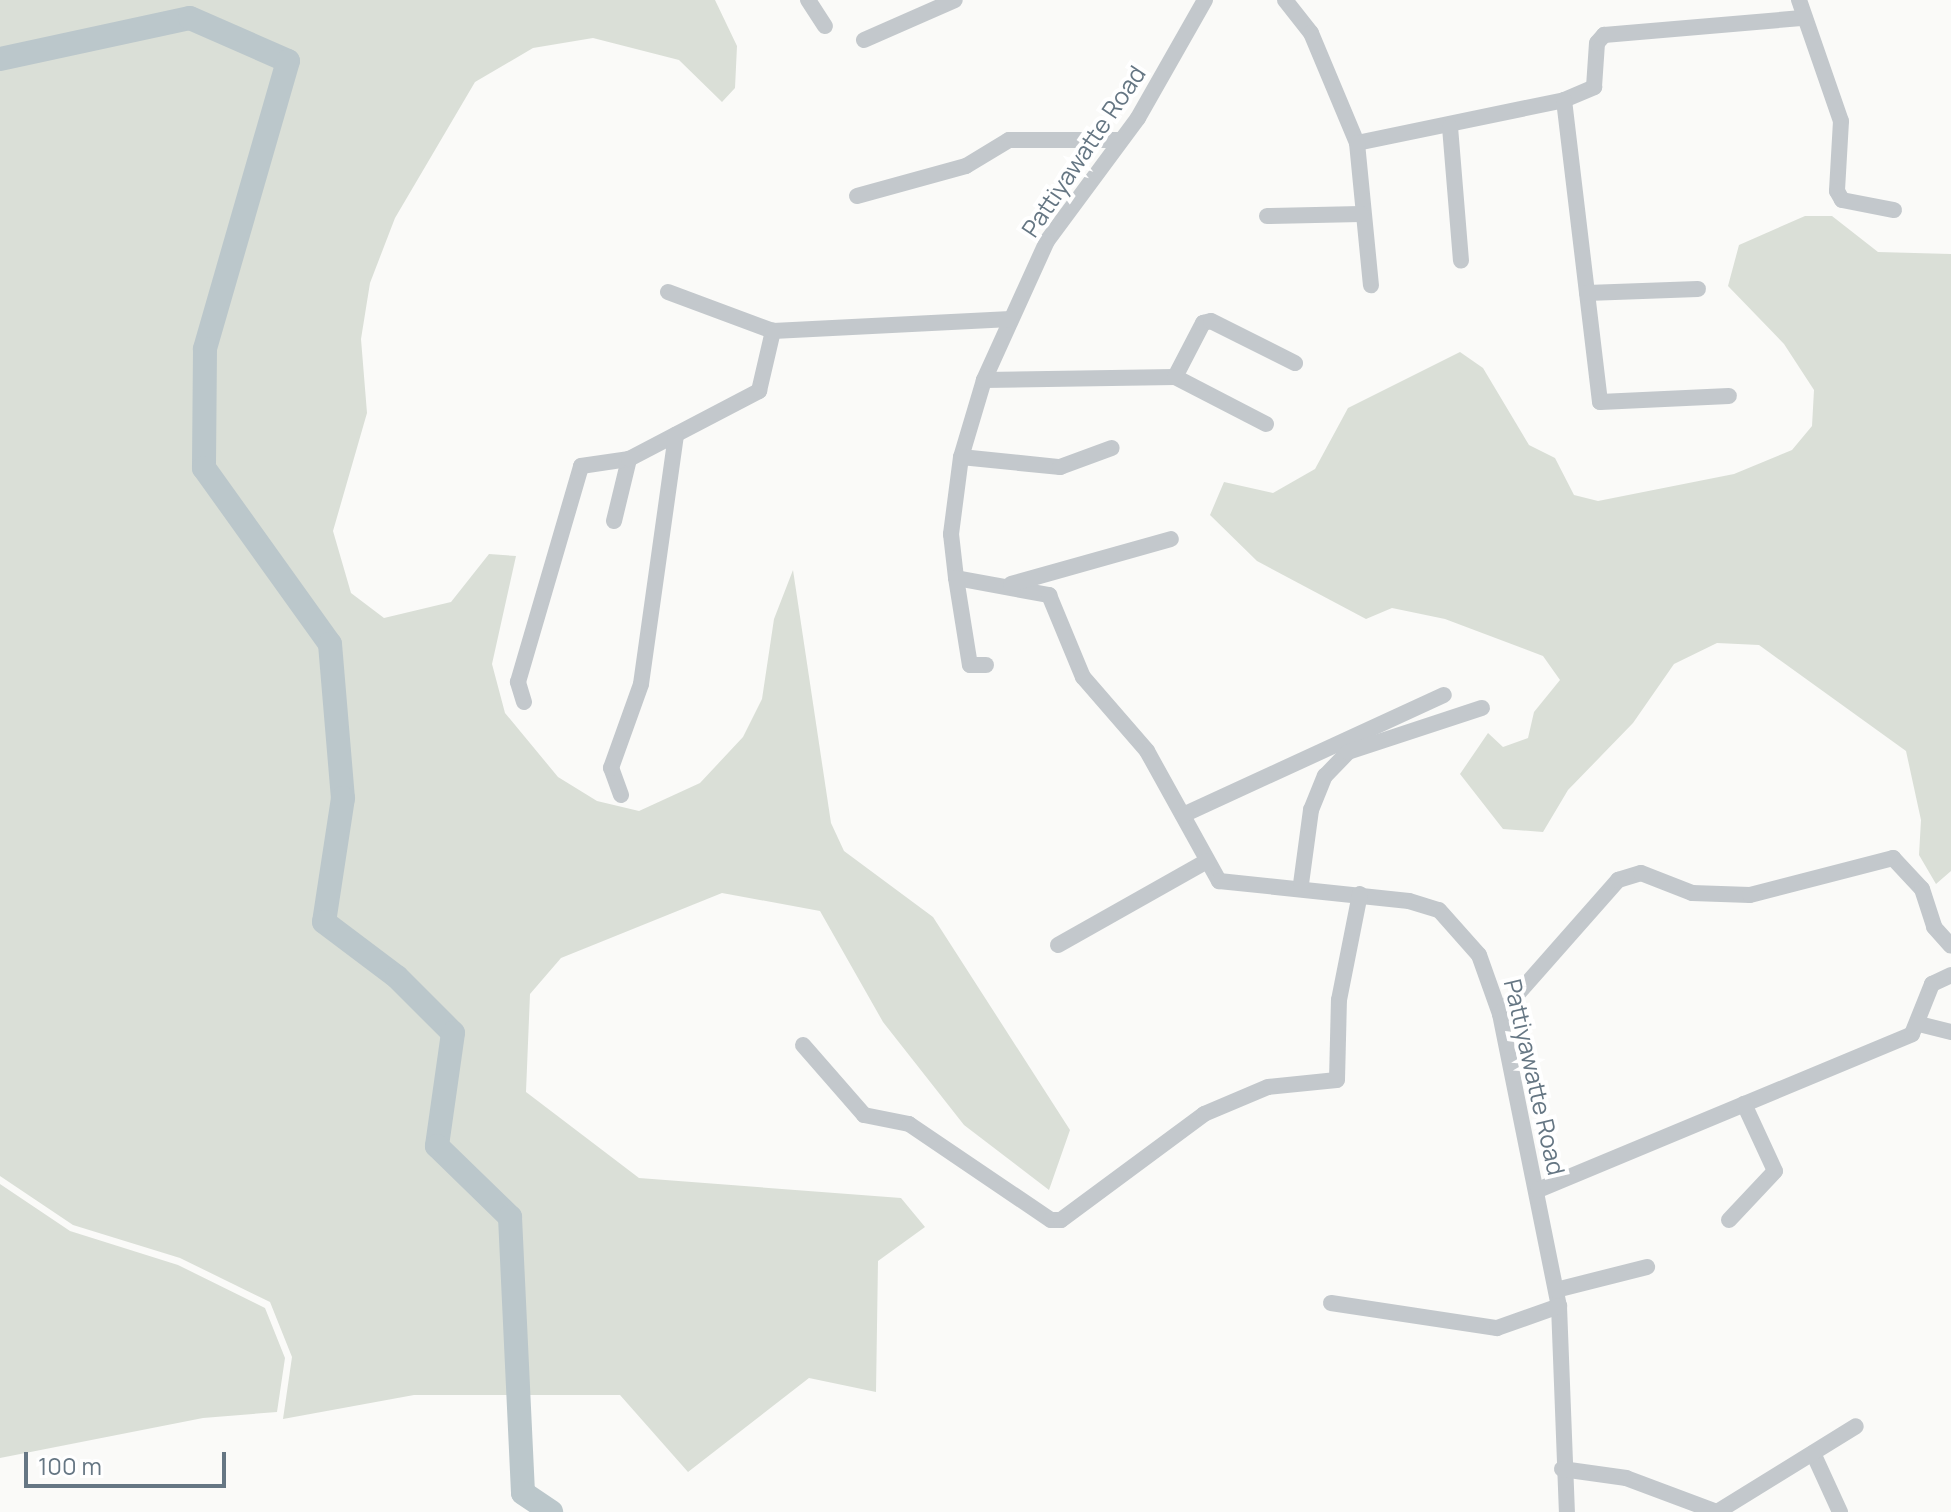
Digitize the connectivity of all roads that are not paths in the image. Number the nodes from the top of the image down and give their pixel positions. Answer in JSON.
{"nodes":[{"id":1,"x":808,"y":0,"type":"edge"},
{"id":2,"x":955,"y":0,"type":"edge"},
{"id":3,"x":1285,"y":0,"type":"edge"},
{"id":4,"x":1799,"y":0,"type":"edge"},
{"id":5,"x":1200,"y":1,"type":"edge"},
{"id":6,"x":1804,"y":18,"type":"junction"},
{"id":7,"x":825,"y":26,"type":"dead end"},
{"id":8,"x":864,"y":40,"type":"dead end"},
{"id":9,"x":1564,"y":100,"type":"junction"},
{"id":10,"x":1450,"y":127,"type":"junction"},
{"id":11,"x":1120,"y":140,"type":"junction"},
{"id":12,"x":1357,"y":143,"type":"junction"},
{"id":13,"x":857,"y":196,"type":"dead end"},
{"id":14,"x":1894,"y":210,"type":"dead end"},
{"id":15,"x":1361,"y":214,"type":"junction"},
{"id":16,"x":1267,"y":216,"type":"dead end"},
{"id":17,"x":1461,"y":261,"type":"dead end"},
{"id":18,"x":1371,"y":285,"type":"dead end"},
{"id":19,"x":1698,"y":289,"type":"dead end"},
{"id":20,"x":668,"y":292,"type":"dead end"},
{"id":21,"x":1587,"y":293,"type":"junction"},
{"id":22,"x":1011,"y":319,"type":"junction"},
{"id":23,"x":773,"y":331,"type":"junction"},
{"id":24,"x":1295,"y":363,"type":"dead end"},
{"id":25,"x":1175,"y":377,"type":"junction"},
{"id":26,"x":984,"y":380,"type":"junction"},
{"id":27,"x":1729,"y":396,"type":"dead end"},
{"id":28,"x":1266,"y":424,"type":"dead end"},
{"id":29,"x":676,"y":434,"type":"junction"},
{"id":30,"x":1112,"y":448,"type":"dead end"},
{"id":31,"x":961,"y":457,"type":"junction"},
{"id":32,"x":629,"y":459,"type":"junction"},
{"id":33,"x":614,"y":521,"type":"dead end"},
{"id":34,"x":1171,"y":539,"type":"dead end"},
{"id":35,"x":956,"y":578,"type":"junction"},
{"id":36,"x":1007,"y":585,"type":"junction"},
{"id":37,"x":986,"y":665,"type":"dead end"},
{"id":38,"x":1444,"y":695,"type":"dead end"},
{"id":39,"x":524,"y":702,"type":"dead end"},
{"id":40,"x":1482,"y":708,"type":"dead end"},
{"id":41,"x":621,"y":795,"type":"dead end"},
{"id":42,"x":1183,"y":815,"type":"junction"},
{"id":43,"x":1207,"y":861,"type":"junction"},
{"id":44,"x":1301,"y":884,"type":"junction"},
{"id":45,"x":1360,"y":894,"type":"junction"},
{"id":46,"x":1058,"y":945,"type":"dead end"},
{"id":47,"x":1951,"y":946,"type":"edge"},
{"id":48,"x":1951,"y":975,"type":"edge"},
{"id":49,"x":1500,"y":1014,"type":"junction"},
{"id":50,"x":1919,"y":1024,"type":"junction"},
{"id":51,"x":1951,"y":1032,"type":"edge"},
{"id":52,"x":803,"y":1045,"type":"dead end"},
{"id":53,"x":1744,"y":1104,"type":"junction"},
{"id":54,"x":1538,"y":1190,"type":"junction"},
{"id":55,"x":1729,"y":1220,"type":"dead end"},
{"id":56,"x":1647,"y":1267,"type":"dead end"},
{"id":57,"x":1557,"y":1298,"type":"junction"},
{"id":58,"x":1331,"y":1303,"type":"dead end"},
{"id":59,"x":1856,"y":1426,"type":"dead end"},
{"id":60,"x":1813,"y":1453,"type":"junction"},
{"id":61,"x":1562,"y":1469,"type":"junction"},
{"id":62,"x":1567,"y":1512,"type":"edge"},
{"id":63,"x":1840,"y":1512,"type":"edge"}],
"edges":[{"from":1,"to":7,"type":"street"},
{"from":2,"to":8,"type":"street"},
{"from":3,"to":12,"type":"street"},
{"from":4,"to":6,"type":"street"},
{"from":5,"to":11,"type":"street","name":"Pattiyawatte Road"},
{"from":6,"to":9,"type":"street"},
{"from":6,"to":14,"type":"street"},
{"from":9,"to":10,"type":"street"},
{"from":9,"to":21,"type":"street"},
{"from":10,"to":12,"type":"street"},
{"from":10,"to":17,"type":"street"},
{"from":11,"to":13,"type":"street"},
{"from":11,"to":22,"type":"street","name":"Pattiyawatte Road"},
{"from":12,"to":15,"type":"street"},
{"from":15,"to":16,"type":"street"},
{"from":15,"to":18,"type":"street"},
{"from":19,"to":21,"type":"street"},
{"from":20,"to":23,"type":"street"},
{"from":21,"to":27,"type":"street"},
{"from":22,"to":23,"type":"street"},
{"from":22,"to":26,"type":"street","name":"Pattiyawatte Road"},
{"from":23,"to":29,"type":"street"},
{"from":24,"to":25,"type":"street"},
{"from":25,"to":26,"type":"street"},
{"from":25,"to":28,"type":"street"},
{"from":26,"to":31,"type":"street","name":"Pattiyawatte Road"},
{"from":29,"to":32,"type":"street"},
{"from":29,"to":41,"type":"street"},
{"from":30,"to":31,"type":"street"},
{"from":31,"to":35,"type":"street","name":"Pattiyawatte Road"},
{"from":32,"to":33,"type":"street"},
{"from":32,"to":39,"type":"street"},
{"from":34,"to":36,"type":"street"},
{"from":35,"to":36,"type":"street","name":"Pattiyawatte Road"},
{"from":35,"to":37,"type":"street"},
{"from":36,"to":42,"type":"street","name":"Pattiyawatte Road"},
{"from":38,"to":42,"type":"street"},
{"from":40,"to":44,"type":"street"},
{"from":42,"to":43,"type":"street","name":"Pattiyawatte Road"},
{"from":43,"to":44,"type":"street","name":"Pattiyawatte Road"},
{"from":43,"to":46,"type":"street"},
{"from":44,"to":45,"type":"street","name":"Pattiyawatte Road"},
{"from":45,"to":49,"type":"street","name":"Pattiyawatte Road"},
{"from":45,"to":52,"type":"street"},
{"from":47,"to":49,"type":"street"},
{"from":48,"to":50,"type":"street"},
{"from":49,"to":54,"type":"street","name":"Pattiyawatte Road"},
{"from":50,"to":51,"type":"street"},
{"from":50,"to":53,"type":"street"},
{"from":53,"to":54,"type":"street"},
{"from":53,"to":55,"type":"street"},
{"from":54,"to":57,"type":"street","name":"Pattiyawatte Road"},
{"from":56,"to":57,"type":"street"},
{"from":57,"to":58,"type":"street"},
{"from":57,"to":61,"type":"street","name":"Pattiyawatte Road"},
{"from":59,"to":60,"type":"street"},
{"from":60,"to":61,"type":"street"},
{"from":60,"to":63,"type":"street"},
{"from":61,"to":62,"type":"street","name":"Pattiyawatte Road"}]}
